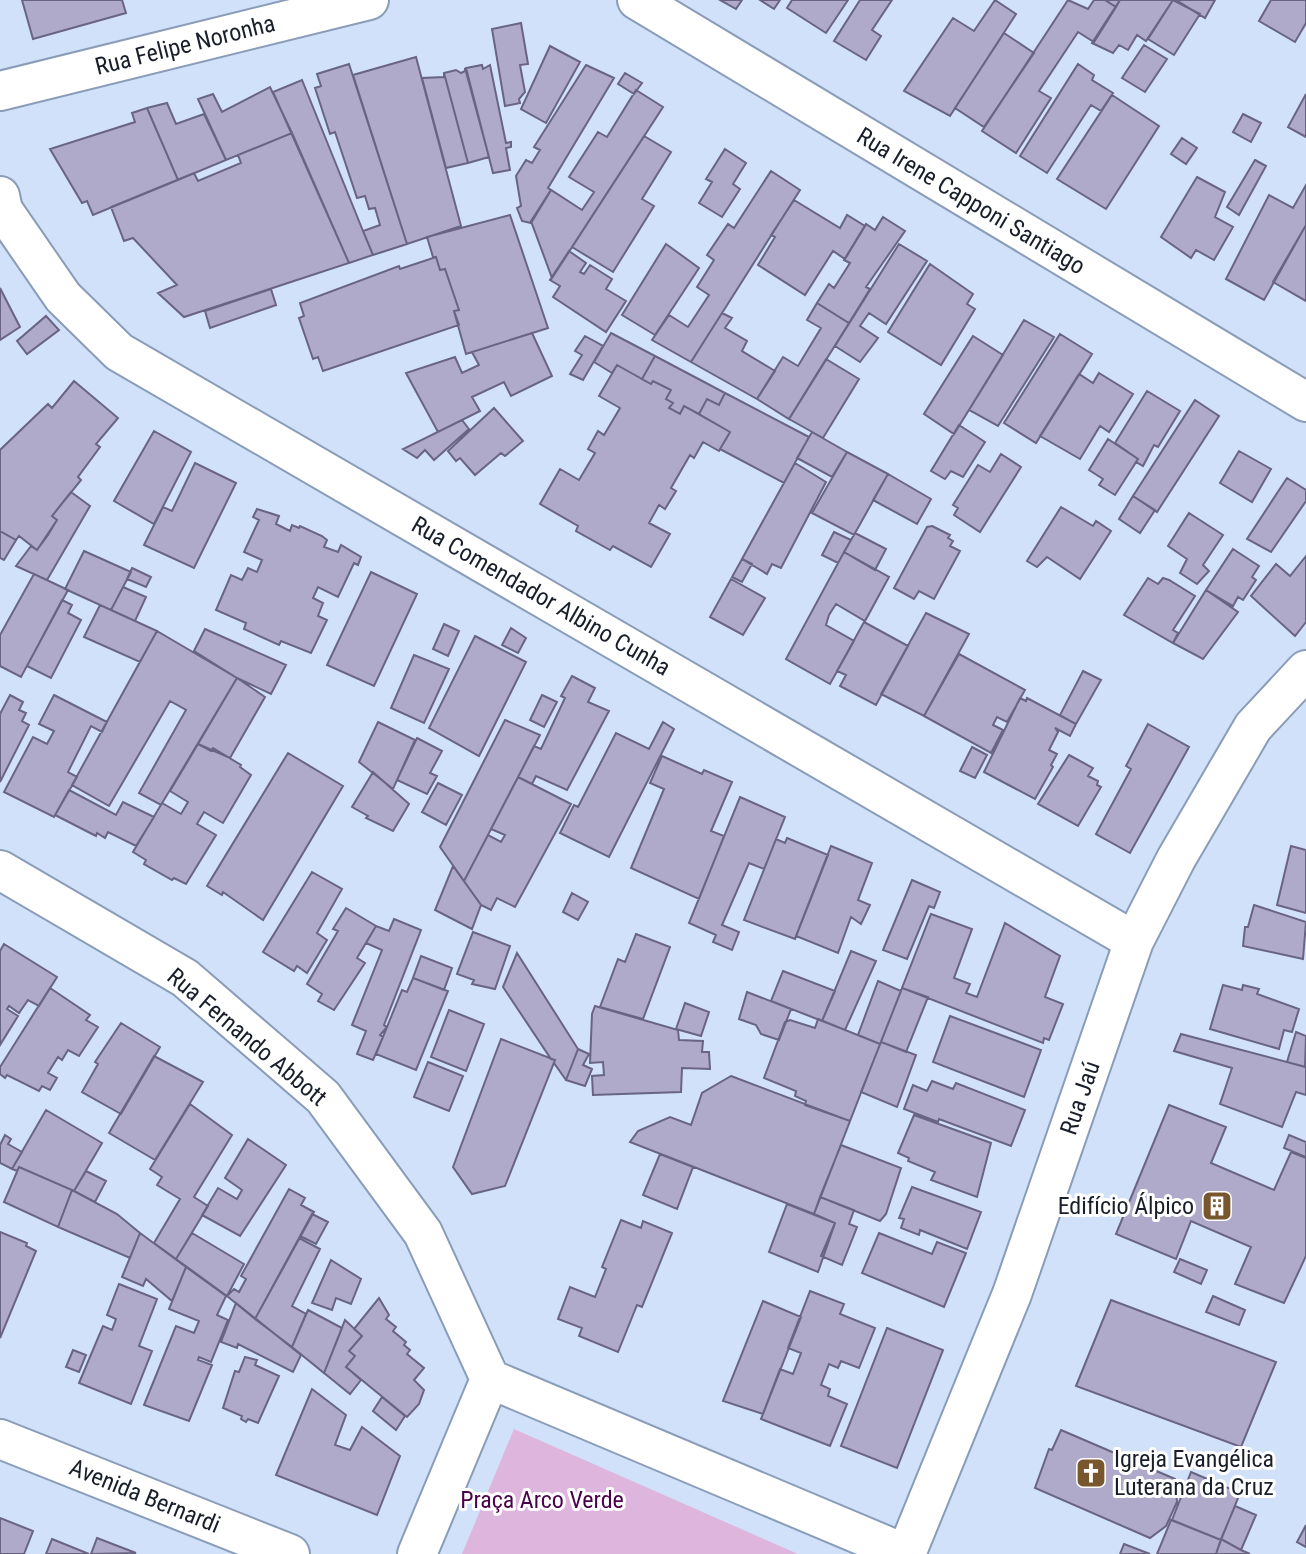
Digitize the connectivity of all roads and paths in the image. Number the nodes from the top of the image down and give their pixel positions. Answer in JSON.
{"nodes":[{"id":1,"x":369,"y":0,"type":"edge"},
{"id":2,"x":637,"y":0,"type":"edge"},
{"id":3,"x":0,"y":91,"type":"edge"},
{"id":4,"x":0,"y":196,"type":"edge"},
{"id":5,"x":1306,"y":402,"type":"edge"},
{"id":6,"x":1306,"y":670,"type":"edge"},
{"id":7,"x":0,"y":870,"type":"edge"},
{"id":8,"x":1134,"y":941,"type":"junction"},
{"id":9,"x":490,"y":1378,"type":"junction"},
{"id":10,"x":0,"y":1439,"type":"edge"},
{"id":11,"x":290,"y":1554,"type":"edge"},
{"id":12,"x":416,"y":1554,"type":"edge"},
{"id":13,"x":906,"y":1554,"type":"edge"}],
"edges":[{"from":1,"to":3,"type":"street","name":"Rua Felipe Noronha"},
{"from":2,"to":5,"type":"street","name":"Rua Irene Capponi Santiago"},
{"from":4,"to":8,"type":"street","name":"Rua Comendador Albino Cunha"},
{"from":6,"to":8,"type":"street","name":"Rua Jaú"},
{"from":7,"to":9,"type":"street","name":"Rua Fernando Abbott"},
{"from":8,"to":13,"type":"street","name":"Rua Jaú"},
{"from":9,"to":12,"type":"street"},
{"from":9,"to":13,"type":"street"},
{"from":10,"to":11,"type":"street","name":"Avenida Bernardi"}]}
